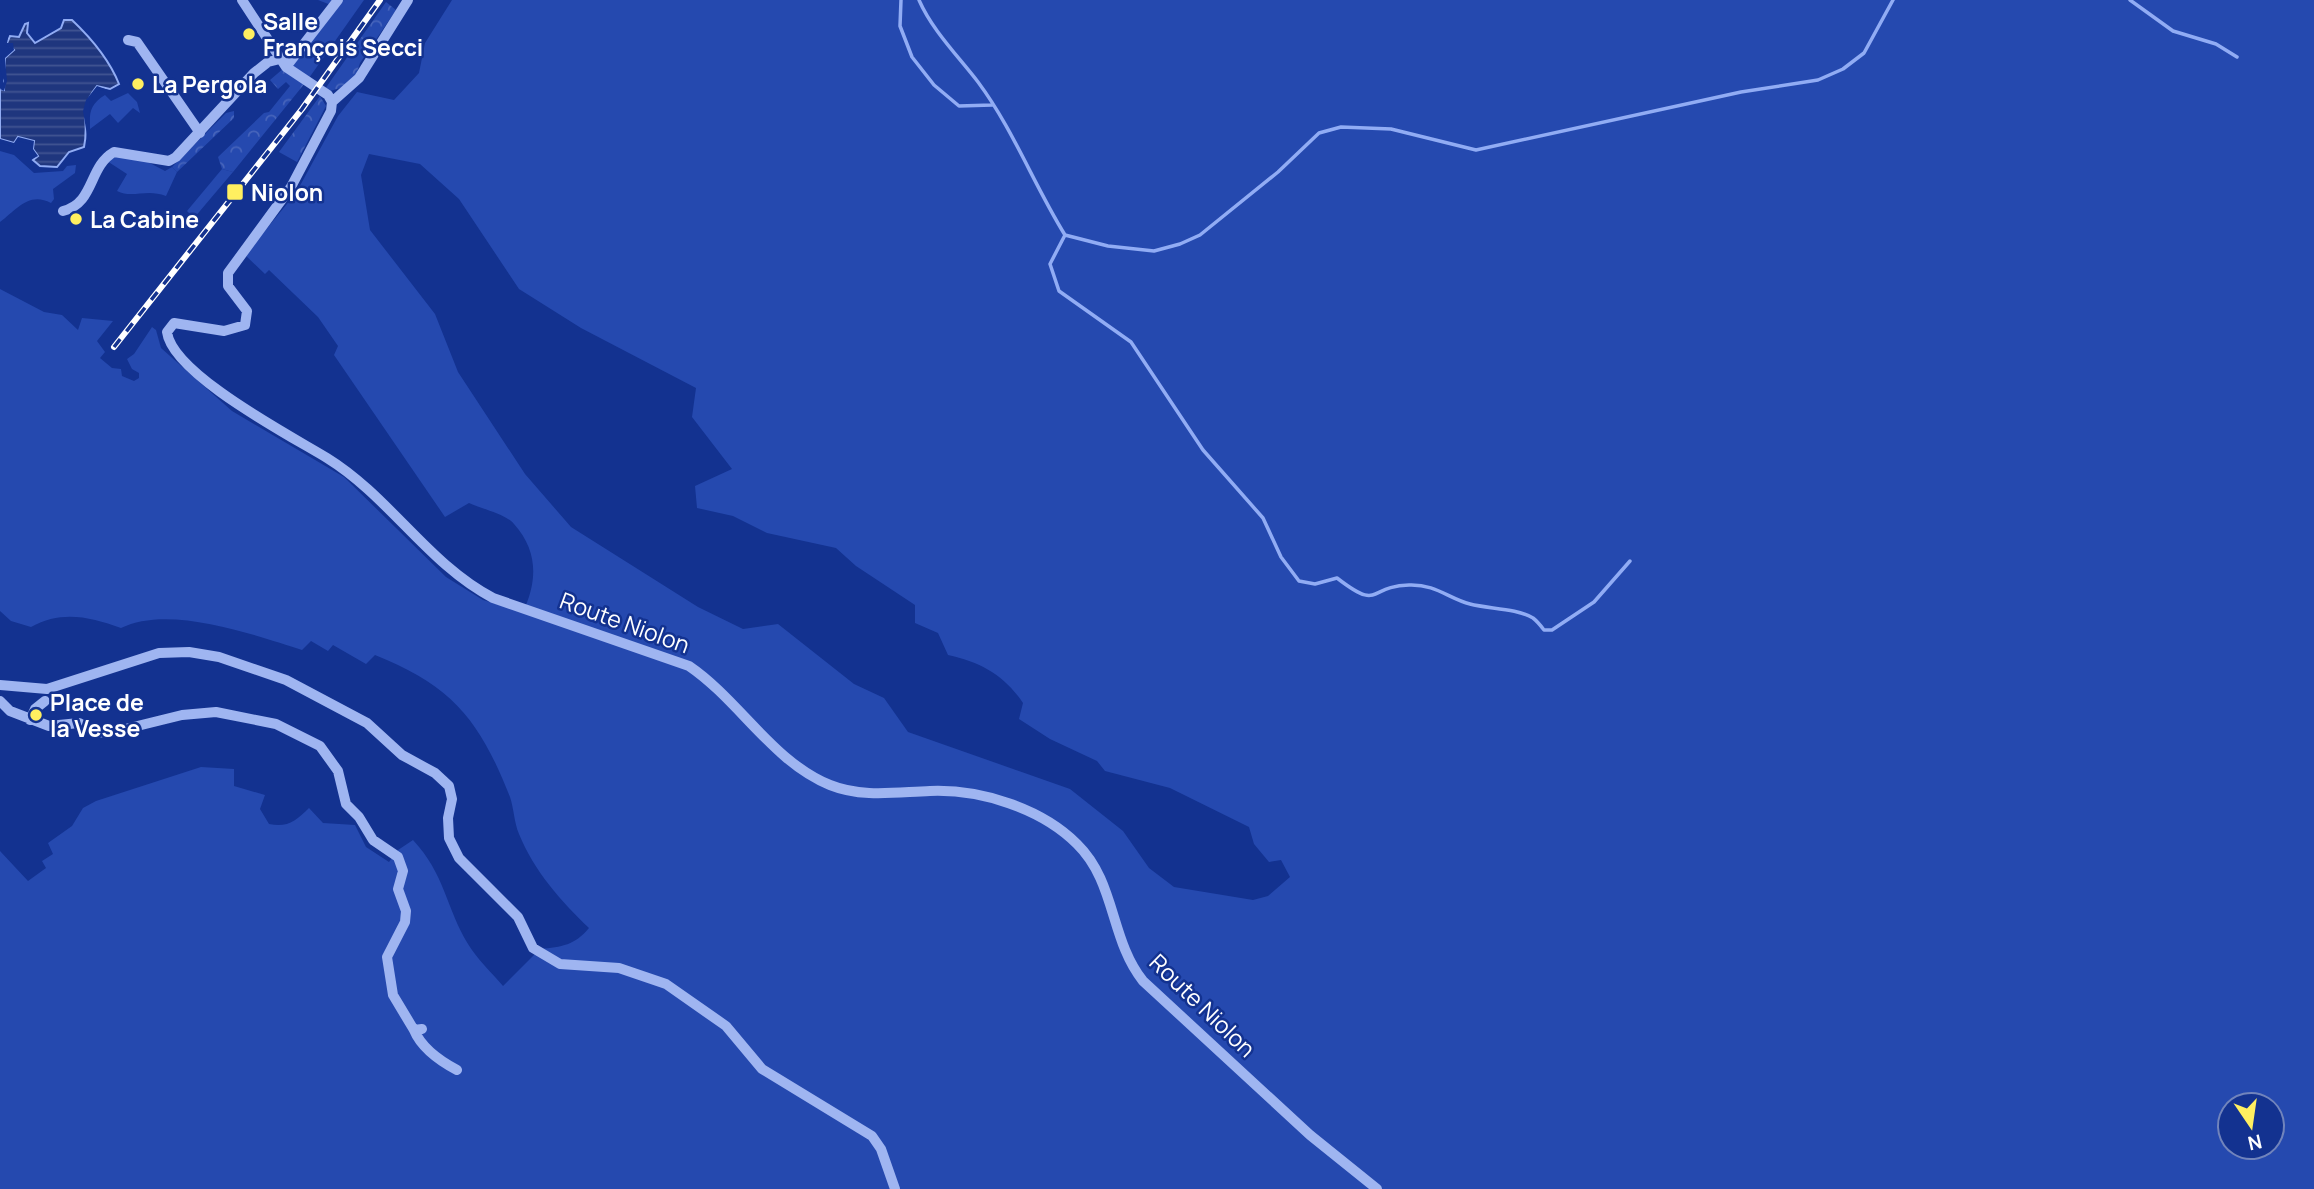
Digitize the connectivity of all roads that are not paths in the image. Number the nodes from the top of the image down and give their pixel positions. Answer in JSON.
{"nodes":[{"id":1,"x":242,"y":0,"type":"edge"},
{"id":2,"x":338,"y":0,"type":"edge"},
{"id":3,"x":408,"y":0,"type":"edge"},
{"id":4,"x":128,"y":40,"type":"dead end"},
{"id":5,"x":283,"y":63,"type":"junction"},
{"id":6,"x":332,"y":102,"type":"junction"},
{"id":7,"x":200,"y":133,"type":"junction"},
{"id":8,"x":63,"y":211,"type":"dead end"},
{"id":9,"x":0,"y":685,"type":"edge"},
{"id":10,"x":0,"y":701,"type":"edge"},
{"id":11,"x":45,"y":701,"type":"dead end"},
{"id":12,"x":30,"y":720,"type":"junction"},
{"id":13,"x":457,"y":1070,"type":"dead end"},
{"id":14,"x":751,"y":1070,"type":"dead end"},
{"id":15,"x":767,"y":1073,"type":"junction"},
{"id":16,"x":895,"y":1189,"type":"edge"},
{"id":17,"x":1377,"y":1189,"type":"edge"}],
"edges":[{"from":1,"to":5,"type":"street"},
{"from":2,"to":5,"type":"street"},
{"from":3,"to":6,"type":"street"},
{"from":4,"to":7,"type":"street"},
{"from":5,"to":6,"type":"street"},
{"from":5,"to":7,"type":"street"},
{"from":6,"to":17,"type":"street","name":"Route Niolon"},
{"from":7,"to":8,"type":"street"},
{"from":9,"to":15,"type":"street"},
{"from":10,"to":12,"type":"street"},
{"from":11,"to":12,"type":"street"},
{"from":12,"to":13,"type":"street"},
{"from":14,"to":15,"type":"street"},
{"from":15,"to":16,"type":"street"}]}
